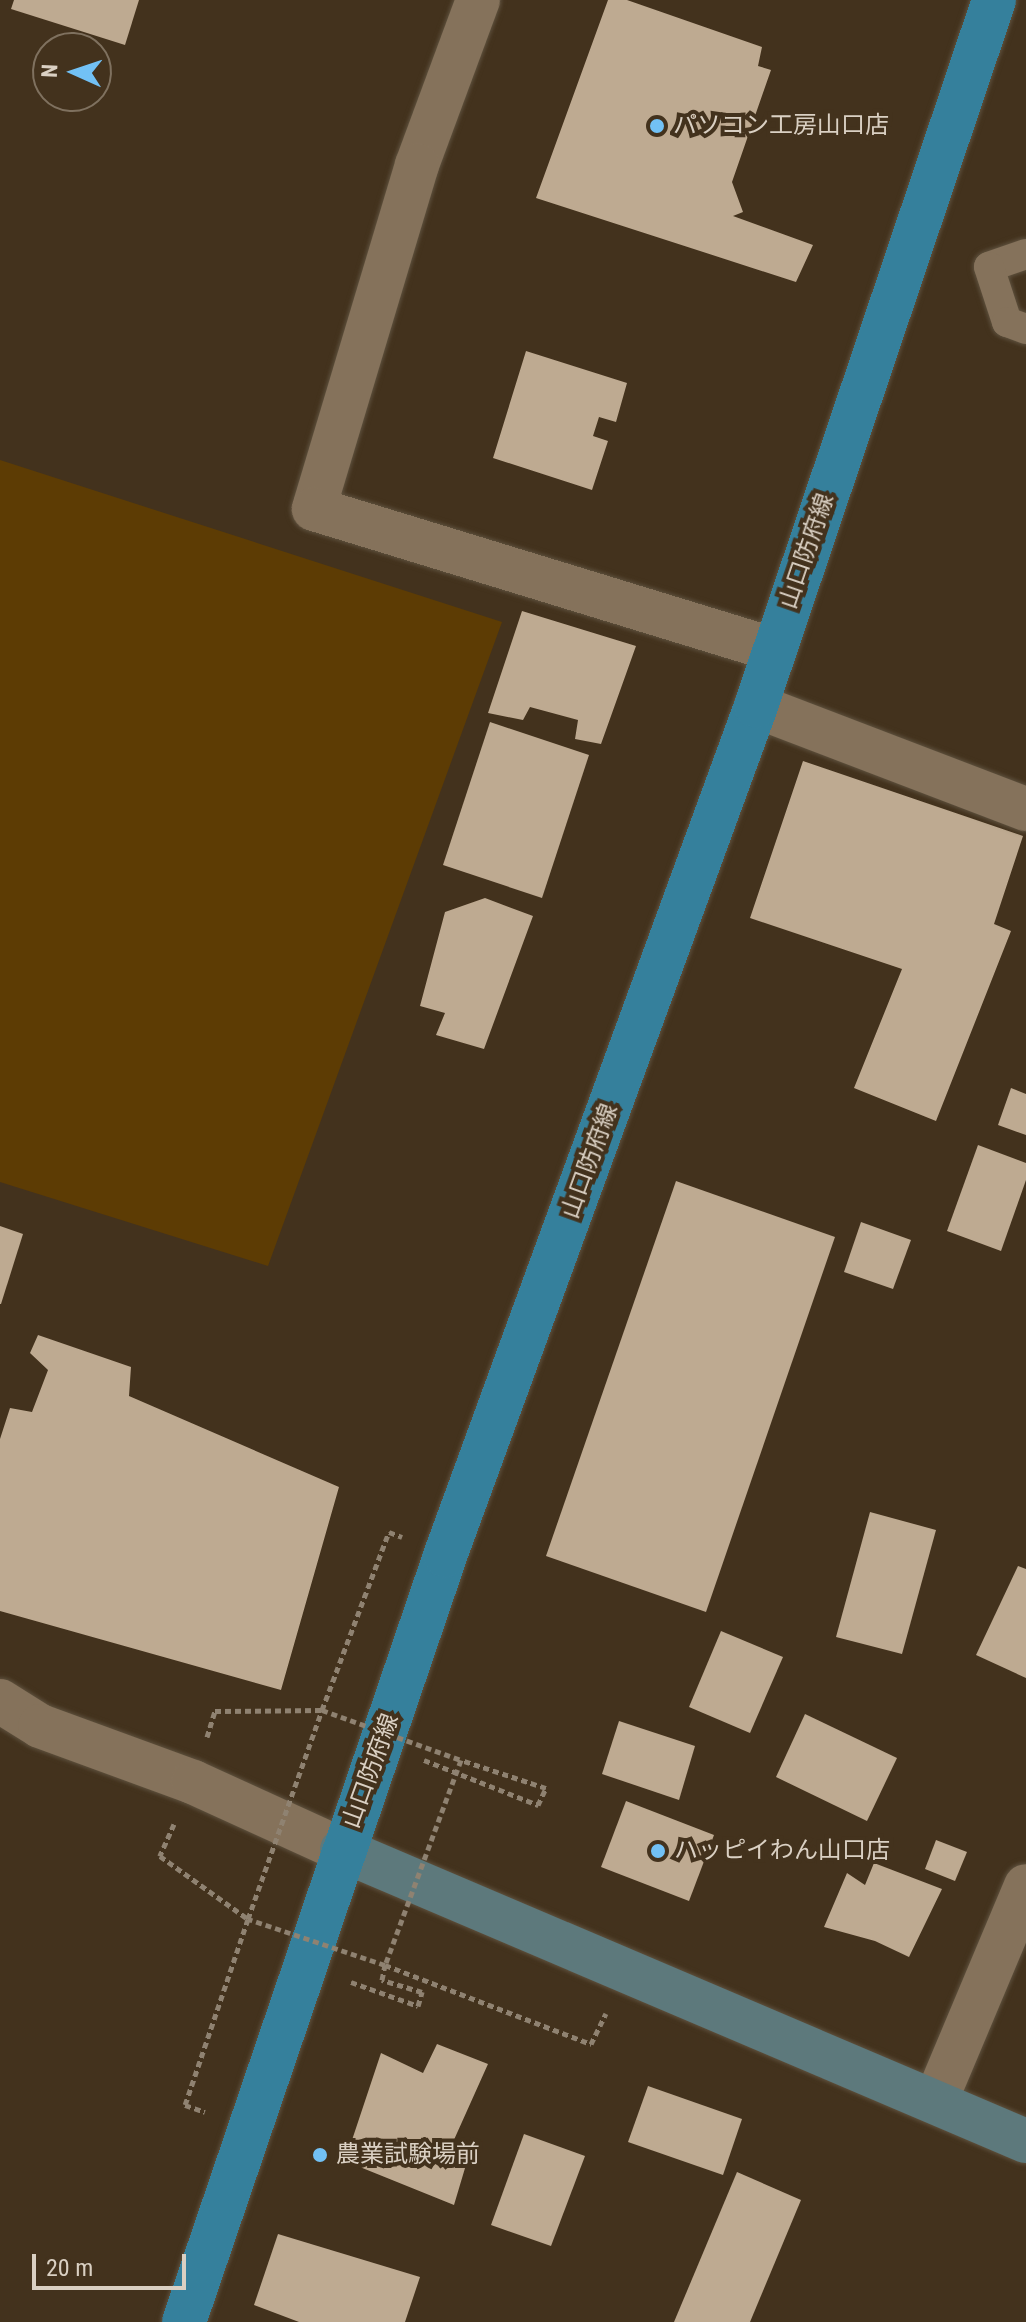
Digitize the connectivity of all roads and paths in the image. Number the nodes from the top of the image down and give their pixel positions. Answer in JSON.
{"nodes":[{"id":1,"x":478,"y":0,"type":"edge"},
{"id":2,"x":994,"y":0,"type":"edge"},
{"id":3,"x":1026,"y":254,"type":"edge"},
{"id":4,"x":1026,"y":329,"type":"edge"},
{"id":5,"x":774,"y":650,"type":"junction"},
{"id":6,"x":756,"y":706,"type":"junction"},
{"id":7,"x":1026,"y":809,"type":"edge"},
{"id":8,"x":389,"y":1532,"type":"dead end"},
{"id":9,"x":0,"y":1701,"type":"edge"},
{"id":10,"x":322,"y":1710,"type":"junction"},
{"id":11,"x":215,"y":1711,"type":"dead end"},
{"id":12,"x":461,"y":1760,"type":"junction"},
{"id":13,"x":468,"y":1779,"type":"dead end"},
{"id":14,"x":342,"y":1850,"type":"junction"},
{"id":15,"x":160,"y":1856,"type":"dead end"},
{"id":16,"x":1026,"y":1886,"type":"edge"},
{"id":17,"x":248,"y":1919,"type":"junction"},
{"id":18,"x":385,"y":1965,"type":"junction"},
{"id":19,"x":377,"y":1991,"type":"dead end"},
{"id":20,"x":591,"y":2044,"type":"dead end"},
{"id":21,"x":936,"y":2100,"type":"junction"},
{"id":22,"x":185,"y":2105,"type":"dead end"},
{"id":23,"x":1026,"y":2141,"type":"edge"},
{"id":24,"x":184,"y":2322,"type":"edge"}],
"edges":[{"from":1,"to":5,"type":"street"},
{"from":2,"to":5,"type":"main road","name":"山口防府線"},
{"from":3,"to":4,"type":"lane"},
{"from":5,"to":6,"type":"main road","name":"山口防府線"},
{"from":6,"to":7,"type":"street"},
{"from":6,"to":14,"type":"main road","name":"山口防府線"},
{"from":8,"to":10,"type":"path"},
{"from":9,"to":14,"type":"street"},
{"from":10,"to":11,"type":"path"},
{"from":10,"to":12,"type":"path","bridge":true},
{"from":10,"to":17,"type":"path","bridge":true},
{"from":12,"to":13,"type":"path"},
{"from":12,"to":18,"type":"path","bridge":true},
{"from":14,"to":21,"type":"street"},
{"from":14,"to":24,"type":"main road","name":"山口防府線"},
{"from":15,"to":17,"type":"path"},
{"from":16,"to":21,"type":"street"},
{"from":17,"to":18,"type":"path","bridge":true},
{"from":17,"to":22,"type":"path"},
{"from":18,"to":19,"type":"path"},
{"from":18,"to":20,"type":"path"},
{"from":21,"to":23,"type":"street"}]}
